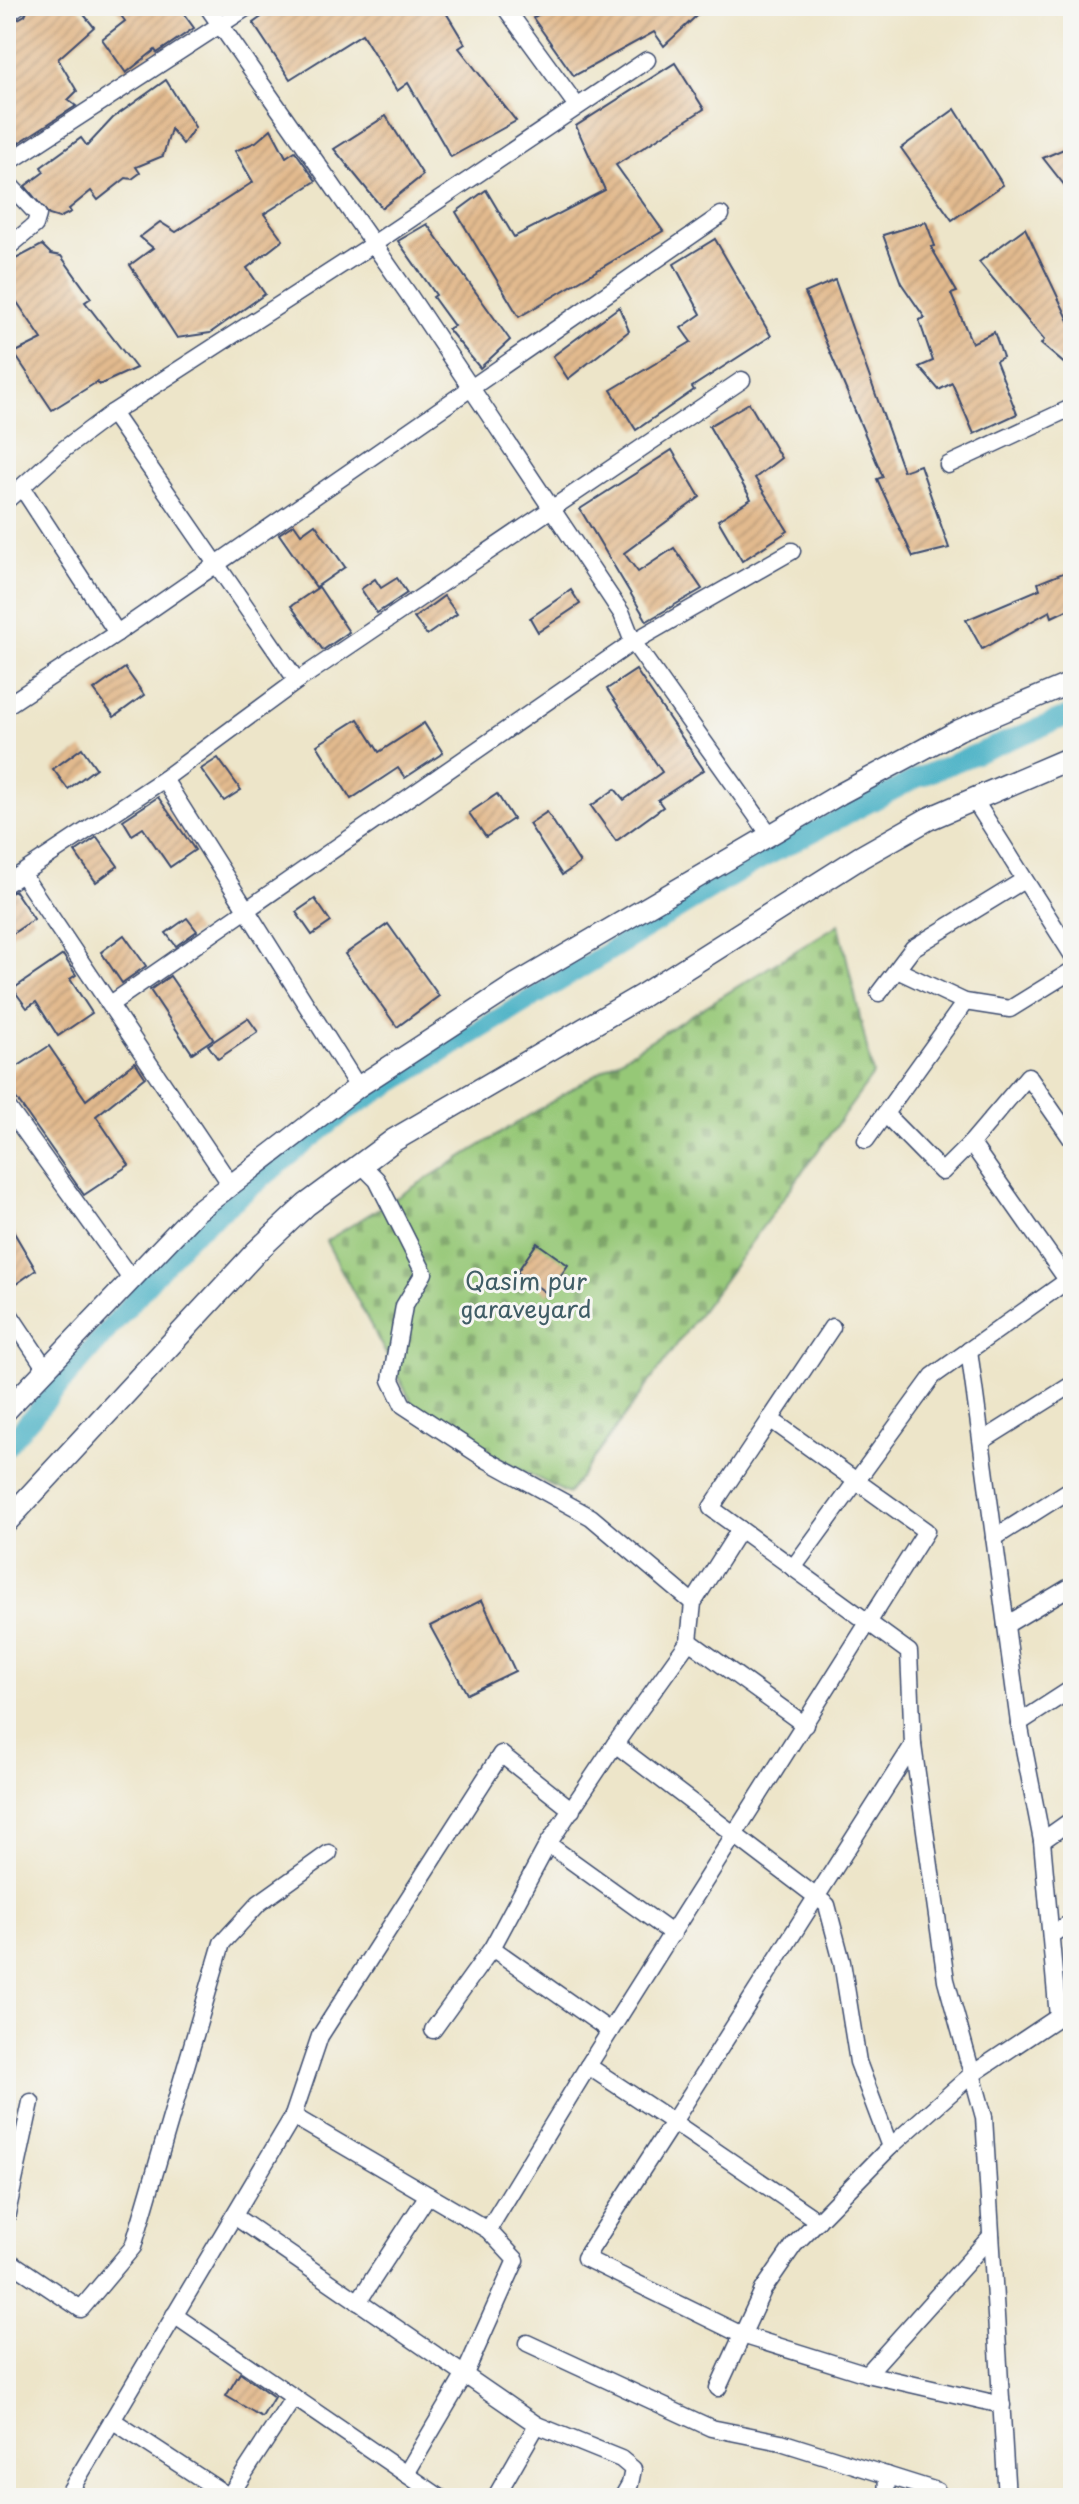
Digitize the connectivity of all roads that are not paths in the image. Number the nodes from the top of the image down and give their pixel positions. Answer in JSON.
{"nodes":[{"id":1,"x":18,"y":6,"type":"edge"},
{"id":2,"x":207,"y":6,"type":"edge"},
{"id":3,"x":249,"y":6,"type":"edge"},
{"id":4,"x":504,"y":6,"type":"edge"},
{"id":5,"x":6,"y":15,"type":"edge"},
{"id":6,"x":220,"y":25,"type":"junction"},
{"id":7,"x":647,"y":60,"type":"dead end"},
{"id":8,"x":577,"y":106,"type":"junction"},
{"id":9,"x":6,"y":164,"type":"edge"},
{"id":10,"x":6,"y":181,"type":"edge"},
{"id":11,"x":721,"y":215,"type":"dead end"},
{"id":12,"x":372,"y":245,"type":"junction"},
{"id":13,"x":6,"y":249,"type":"edge"},
{"id":14,"x":742,"y":380,"type":"dead end"},
{"id":15,"x":469,"y":389,"type":"junction"},
{"id":16,"x":1073,"y":407,"type":"edge"},
{"id":17,"x":112,"y":413,"type":"junction"},
{"id":18,"x":948,"y":465,"type":"dead end"},
{"id":19,"x":23,"y":489,"type":"junction"},
{"id":20,"x":6,"y":501,"type":"edge"},
{"id":21,"x":551,"y":509,"type":"junction"},
{"id":22,"x":792,"y":551,"type":"dead end"},
{"id":23,"x":218,"y":564,"type":"junction"},
{"id":24,"x":117,"y":633,"type":"junction"},
{"id":25,"x":633,"y":642,"type":"junction"},
{"id":26,"x":297,"y":681,"type":"junction"},
{"id":27,"x":1073,"y":682,"type":"edge"},
{"id":28,"x":6,"y":706,"type":"edge"},
{"id":29,"x":1073,"y":757,"type":"edge"},
{"id":30,"x":164,"y":779,"type":"junction"},
{"id":31,"x":973,"y":798,"type":"junction"},
{"id":32,"x":770,"y":835,"type":"junction"},
{"id":33,"x":22,"y":874,"type":"junction"},
{"id":34,"x":1024,"y":880,"type":"junction"},
{"id":35,"x":6,"y":884,"type":"edge"},
{"id":36,"x":249,"y":909,"type":"junction"},
{"id":37,"x":1073,"y":956,"type":"edge"},
{"id":38,"x":897,"y":970,"type":"junction"},
{"id":39,"x":1073,"y":970,"type":"edge"},
{"id":40,"x":879,"y":993,"type":"dead end"},
{"id":41,"x":965,"y":1002,"type":"junction"},
{"id":42,"x":112,"y":1003,"type":"junction"},
{"id":43,"x":358,"y":1087,"type":"junction"},
{"id":44,"x":6,"y":1105,"type":"edge"},
{"id":45,"x":886,"y":1115,"type":"junction"},
{"id":46,"x":866,"y":1140,"type":"dead end"},
{"id":47,"x":1073,"y":1141,"type":"edge"},
{"id":48,"x":971,"y":1143,"type":"junction"},
{"id":49,"x":361,"y":1164,"type":"junction"},
{"id":50,"x":231,"y":1185,"type":"junction"},
{"id":51,"x":131,"y":1279,"type":"junction"},
{"id":52,"x":1070,"y":1284,"type":"edge"},
{"id":53,"x":6,"y":1309,"type":"edge"},
{"id":54,"x":832,"y":1327,"type":"dead end"},
{"id":55,"x":969,"y":1350,"type":"junction"},
{"id":56,"x":46,"y":1369,"type":"junction"},
{"id":57,"x":1073,"y":1384,"type":"edge"},
{"id":58,"x":6,"y":1411,"type":"edge"},
{"id":59,"x":770,"y":1419,"type":"junction"},
{"id":60,"x":982,"y":1441,"type":"junction"},
{"id":61,"x":856,"y":1481,"type":"junction"},
{"id":62,"x":1073,"y":1488,"type":"edge"},
{"id":63,"x":6,"y":1522,"type":"edge"},
{"id":64,"x":740,"y":1529,"type":"junction"},
{"id":65,"x":994,"y":1538,"type":"junction"},
{"id":66,"x":793,"y":1568,"type":"junction"},
{"id":67,"x":1073,"y":1585,"type":"edge"},
{"id":68,"x":693,"y":1603,"type":"junction"},
{"id":69,"x":869,"y":1622,"type":"junction"},
{"id":70,"x":1006,"y":1625,"type":"junction"},
{"id":71,"x":689,"y":1641,"type":"junction"},
{"id":72,"x":1073,"y":1688,"type":"edge"},
{"id":73,"x":1019,"y":1723,"type":"junction"},
{"id":74,"x":805,"y":1725,"type":"junction"},
{"id":75,"x":615,"y":1744,"type":"junction"},
{"id":76,"x":913,"y":1745,"type":"junction"},
{"id":77,"x":572,"y":1810,"type":"junction"},
{"id":78,"x":1073,"y":1819,"type":"edge"},
{"id":79,"x":736,"y":1835,"type":"junction"},
{"id":80,"x":1042,"y":1841,"type":"junction"},
{"id":81,"x":548,"y":1844,"type":"junction"},
{"id":82,"x":329,"y":1853,"type":"dead end"},
{"id":83,"x":816,"y":1897,"type":"junction"},
{"id":84,"x":1073,"y":1921,"type":"edge"},
{"id":85,"x":673,"y":1934,"type":"junction"},
{"id":86,"x":1051,"y":1935,"type":"junction"},
{"id":87,"x":492,"y":1948,"type":"junction"},
{"id":88,"x":1073,"y":2007,"type":"edge"},
{"id":89,"x":1058,"y":2017,"type":"junction"},
{"id":90,"x":433,"y":2030,"type":"dead end"},
{"id":91,"x":610,"y":2031,"type":"junction"},
{"id":92,"x":588,"y":2066,"type":"junction"},
{"id":93,"x":971,"y":2075,"type":"junction"},
{"id":94,"x":31,"y":2102,"type":"dead end"},
{"id":95,"x":293,"y":2116,"type":"junction"},
{"id":96,"x":673,"y":2122,"type":"junction"},
{"id":97,"x":890,"y":2147,"type":"junction"},
{"id":98,"x":428,"y":2195,"type":"junction"},
{"id":99,"x":234,"y":2216,"type":"junction"},
{"id":100,"x":6,"y":2218,"type":"edge"},
{"id":101,"x":818,"y":2221,"type":"junction"},
{"id":102,"x":488,"y":2230,"type":"junction"},
{"id":103,"x":991,"y":2236,"type":"junction"},
{"id":104,"x":6,"y":2259,"type":"edge"},
{"id":105,"x":358,"y":2302,"type":"junction"},
{"id":106,"x":174,"y":2315,"type":"junction"},
{"id":107,"x":742,"y":2335,"type":"junction"},
{"id":108,"x":527,"y":2343,"type":"dead end"},
{"id":109,"x":867,"y":2374,"type":"junction"},
{"id":110,"x":464,"y":2376,"type":"junction"},
{"id":111,"x":718,"y":2388,"type":"dead end"},
{"id":112,"x":294,"y":2397,"type":"junction"},
{"id":113,"x":1002,"y":2405,"type":"junction"},
{"id":114,"x":112,"y":2420,"type":"junction"},
{"id":115,"x":537,"y":2425,"type":"junction"},
{"id":116,"x":406,"y":2474,"type":"junction"},
{"id":117,"x":887,"y":2475,"type":"junction"},
{"id":118,"x":937,"y":2491,"type":"dead end"},
{"id":119,"x":66,"y":2498,"type":"edge"},
{"id":120,"x":229,"y":2498,"type":"edge"},
{"id":121,"x":441,"y":2498,"type":"edge"},
{"id":122,"x":495,"y":2498,"type":"edge"},
{"id":123,"x":622,"y":2498,"type":"edge"},
{"id":124,"x":886,"y":2498,"type":"edge"},
{"id":125,"x":1007,"y":2498,"type":"edge"}],
"edges":[{"from":1,"to":5,"type":"street"},
{"from":2,"to":6,"type":"street"},
{"from":3,"to":6,"type":"street"},
{"from":4,"to":8,"type":"street"},
{"from":6,"to":9,"type":"street"},
{"from":6,"to":12,"type":"street"},
{"from":7,"to":8,"type":"street"},
{"from":8,"to":12,"type":"street"},
{"from":10,"to":13,"type":"street"},
{"from":11,"to":15,"type":"street"},
{"from":12,"to":15,"type":"street"},
{"from":12,"to":17,"type":"street"},
{"from":14,"to":21,"type":"street"},
{"from":15,"to":21,"type":"street"},
{"from":15,"to":23,"type":"street"},
{"from":16,"to":18,"type":"street"},
{"from":17,"to":19,"type":"street"},
{"from":17,"to":23,"type":"street"},
{"from":19,"to":20,"type":"street"},
{"from":19,"to":24,"type":"street"},
{"from":21,"to":25,"type":"street"},
{"from":21,"to":26,"type":"street"},
{"from":22,"to":25,"type":"street"},
{"from":23,"to":24,"type":"street"},
{"from":23,"to":26,"type":"street"},
{"from":24,"to":28,"type":"street"},
{"from":25,"to":32,"type":"street"},
{"from":25,"to":36,"type":"street"},
{"from":26,"to":30,"type":"street"},
{"from":27,"to":32,"type":"street"},
{"from":29,"to":31,"type":"main road"},
{"from":30,"to":33,"type":"street"},
{"from":30,"to":36,"type":"street"},
{"from":31,"to":34,"type":"street"},
{"from":31,"to":49,"type":"main road"},
{"from":32,"to":43,"type":"street"},
{"from":33,"to":35,"type":"street"},
{"from":33,"to":42,"type":"street"},
{"from":34,"to":37,"type":"street"},
{"from":34,"to":38,"type":"street"},
{"from":36,"to":42,"type":"street"},
{"from":36,"to":43,"type":"street"},
{"from":38,"to":40,"type":"street"},
{"from":38,"to":41,"type":"street"},
{"from":39,"to":41,"type":"street"},
{"from":41,"to":45,"type":"street"},
{"from":42,"to":50,"type":"street"},
{"from":43,"to":50,"type":"street"},
{"from":44,"to":51,"type":"street"},
{"from":45,"to":46,"type":"street"},
{"from":45,"to":48,"type":"street"},
{"from":47,"to":48,"type":"street"},
{"from":48,"to":52,"type":"street"},
{"from":49,"to":63,"type":"main road"},
{"from":49,"to":68,"type":"street"},
{"from":50,"to":51,"type":"street"},
{"from":51,"to":56,"type":"street"},
{"from":52,"to":55,"type":"street"},
{"from":53,"to":56,"type":"street"},
{"from":54,"to":59,"type":"street"},
{"from":55,"to":60,"type":"street"},
{"from":55,"to":61,"type":"street"},
{"from":56,"to":58,"type":"street"},
{"from":57,"to":60,"type":"street"},
{"from":59,"to":61,"type":"street"},
{"from":59,"to":64,"type":"street"},
{"from":60,"to":65,"type":"street"},
{"from":61,"to":66,"type":"street"},
{"from":61,"to":69,"type":"street"},
{"from":62,"to":65,"type":"street"},
{"from":64,"to":66,"type":"street"},
{"from":64,"to":68,"type":"street"},
{"from":65,"to":70,"type":"street"},
{"from":66,"to":69,"type":"street"},
{"from":67,"to":70,"type":"street"},
{"from":68,"to":71,"type":"street"},
{"from":69,"to":74,"type":"street"},
{"from":69,"to":76,"type":"street"},
{"from":70,"to":73,"type":"street"},
{"from":71,"to":74,"type":"street"},
{"from":71,"to":75,"type":"street"},
{"from":72,"to":73,"type":"street"},
{"from":73,"to":80,"type":"street"},
{"from":74,"to":79,"type":"street"},
{"from":75,"to":77,"type":"street"},
{"from":75,"to":79,"type":"street"},
{"from":76,"to":83,"type":"street"},
{"from":76,"to":93,"type":"street"},
{"from":77,"to":81,"type":"street"},
{"from":77,"to":95,"type":"street"},
{"from":78,"to":80,"type":"street"},
{"from":79,"to":83,"type":"street"},
{"from":79,"to":85,"type":"street"},
{"from":80,"to":86,"type":"street"},
{"from":81,"to":85,"type":"street"},
{"from":81,"to":87,"type":"street"},
{"from":82,"to":104,"type":"street"},
{"from":83,"to":96,"type":"street"},
{"from":83,"to":97,"type":"street"},
{"from":84,"to":86,"type":"street"},
{"from":85,"to":91,"type":"street"},
{"from":86,"to":89,"type":"street"},
{"from":87,"to":90,"type":"street"},
{"from":87,"to":91,"type":"street"},
{"from":88,"to":89,"type":"street"},
{"from":89,"to":93,"type":"street"},
{"from":91,"to":92,"type":"street"},
{"from":92,"to":96,"type":"street"},
{"from":92,"to":102,"type":"street"},
{"from":93,"to":97,"type":"street"},
{"from":93,"to":103,"type":"street"},
{"from":94,"to":100,"type":"street"},
{"from":95,"to":98,"type":"street"},
{"from":95,"to":99,"type":"street"},
{"from":96,"to":101,"type":"street"},
{"from":96,"to":107,"type":"street"},
{"from":97,"to":101,"type":"street"},
{"from":98,"to":102,"type":"street"},
{"from":98,"to":105,"type":"street"},
{"from":99,"to":105,"type":"street"},
{"from":99,"to":106,"type":"street"},
{"from":101,"to":107,"type":"street"},
{"from":102,"to":110,"type":"street"},
{"from":103,"to":109,"type":"street"},
{"from":103,"to":113,"type":"street"},
{"from":105,"to":110,"type":"street"},
{"from":106,"to":112,"type":"street"},
{"from":106,"to":114,"type":"street"},
{"from":107,"to":109,"type":"street"},
{"from":107,"to":111,"type":"street"},
{"from":108,"to":117,"type":"street"},
{"from":109,"to":113,"type":"street"},
{"from":110,"to":115,"type":"street"},
{"from":110,"to":116,"type":"street"},
{"from":112,"to":116,"type":"street"},
{"from":112,"to":120,"type":"street"},
{"from":113,"to":125,"type":"street"},
{"from":114,"to":119,"type":"street"},
{"from":114,"to":120,"type":"street"},
{"from":115,"to":122,"type":"street"},
{"from":115,"to":123,"type":"street"},
{"from":116,"to":121,"type":"street"},
{"from":117,"to":118,"type":"street"},
{"from":117,"to":124,"type":"street"}]}
